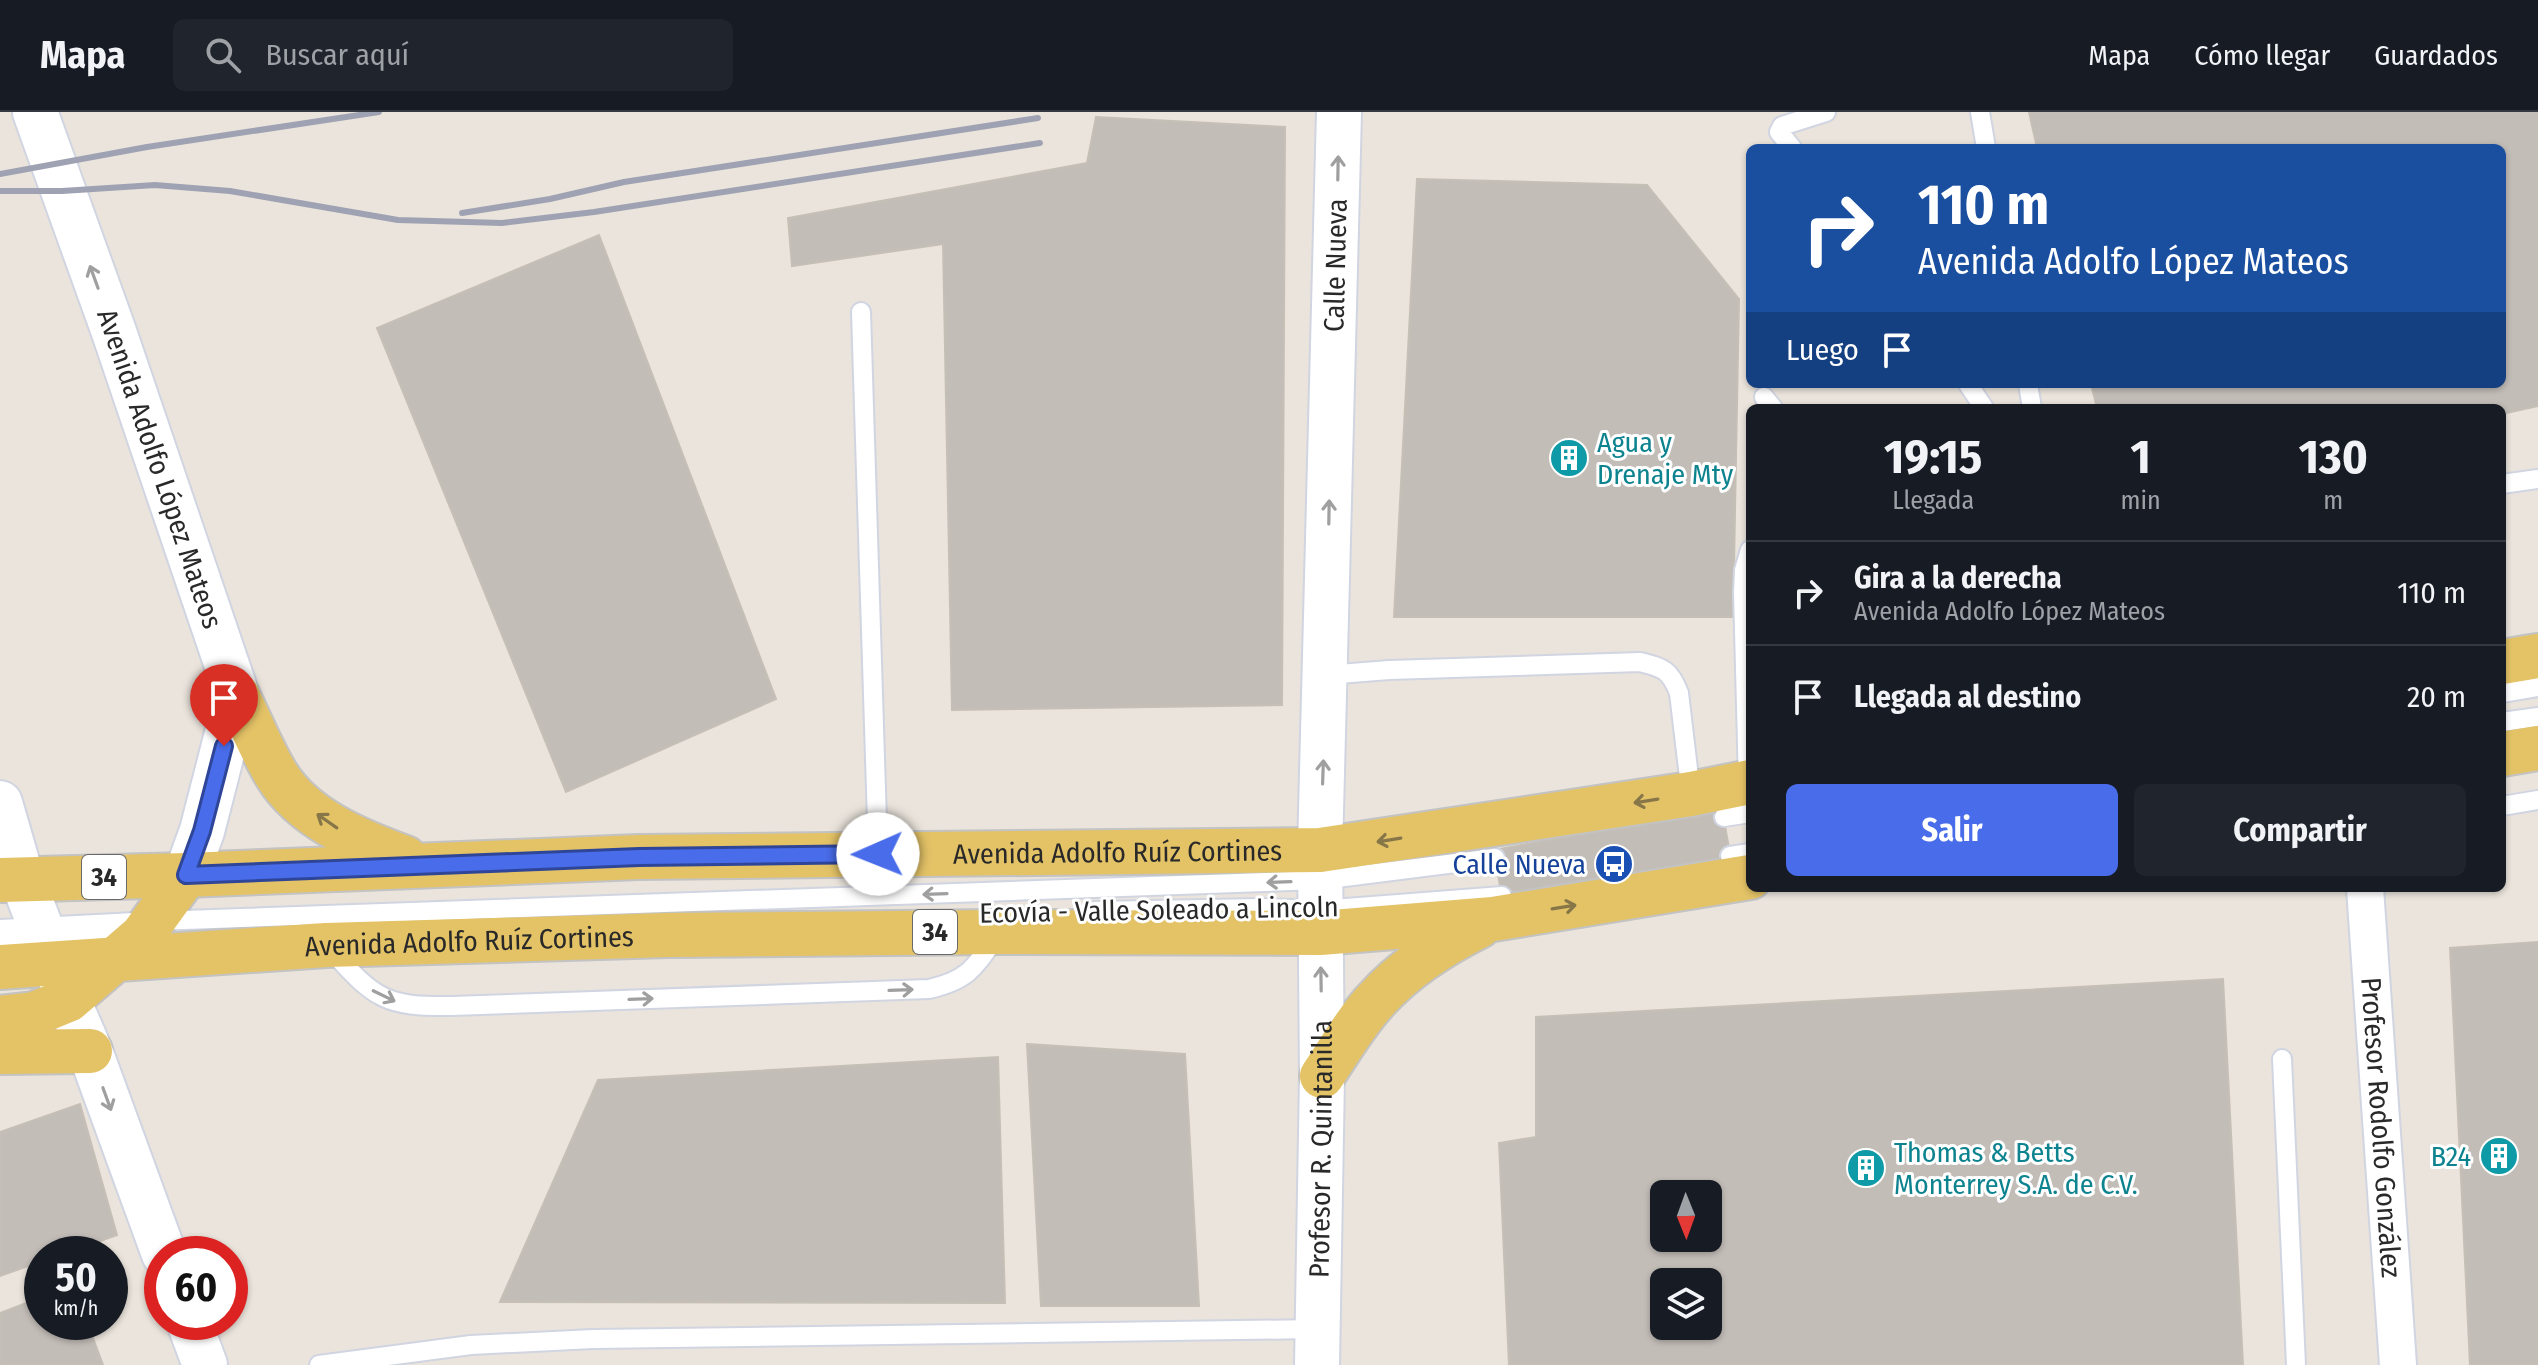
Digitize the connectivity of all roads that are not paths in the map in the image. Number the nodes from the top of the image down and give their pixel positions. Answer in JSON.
{"nodes":[{"id":1,"x":35,"y":112,"type":"edge"},
{"id":2,"x":1339,"y":112,"type":"edge"},
{"id":3,"x":1826,"y":112,"type":"edge"},
{"id":4,"x":1980,"y":112,"type":"edge"},
{"id":5,"x":1789,"y":144,"type":"edge"},
{"id":6,"x":1985,"y":144,"type":"edge"},
{"id":7,"x":861,"y":312,"type":"dead end"},
{"id":8,"x":2538,"y":479,"type":"edge"},
{"id":9,"x":2506,"y":483,"type":"edge"},
{"id":10,"x":1746,"y":563,"type":"edge"},
{"id":11,"x":2538,"y":656,"type":"edge"},
{"id":12,"x":2506,"y":661,"type":"edge"},
{"id":13,"x":1326,"y":675,"type":"junction"},
{"id":14,"x":2538,"y":687,"type":"edge"},
{"id":15,"x":2506,"y":692,"type":"edge"},
{"id":16,"x":237,"y":695,"type":"junction"},
{"id":17,"x":2538,"y":717,"type":"edge"},
{"id":18,"x":2506,"y":721,"type":"edge"},
{"id":19,"x":2538,"y":748,"type":"edge"},
{"id":20,"x":2506,"y":753,"type":"edge"},
{"id":21,"x":1733,"y":798,"type":"edge"},
{"id":22,"x":2538,"y":800,"type":"edge"},
{"id":23,"x":0,"y":803,"type":"edge"},
{"id":24,"x":2506,"y":805,"type":"edge"},
{"id":25,"x":878,"y":854,"type":"junction"},
{"id":26,"x":1495,"y":858,"type":"dead end"},
{"id":27,"x":422,"y":865,"type":"junction"},
{"id":28,"x":1740,"y":867,"type":"edge"},
{"id":29,"x":186,"y":875,"type":"junction"},
{"id":30,"x":11,"y":879,"type":"edge"},
{"id":31,"x":2365,"y":892,"type":"edge"},
{"id":32,"x":1320,"y":893,"type":"junction"},
{"id":33,"x":1498,"y":907,"type":"junction"},
{"id":34,"x":1073,"y":911,"type":"dead end"},
{"id":35,"x":854,"y":915,"type":"dead end"},
{"id":36,"x":1000,"y":932,"type":"junction"},
{"id":37,"x":138,"y":938,"type":"junction"},
{"id":38,"x":0,"y":944,"type":"edge"},
{"id":39,"x":326,"y":945,"type":"junction"},
{"id":40,"x":41,"y":952,"type":"edge"},
{"id":41,"x":0,"y":967,"type":"edge"},
{"id":42,"x":0,"y":1018,"type":"edge"},
{"id":43,"x":90,"y":1051,"type":"junction"},
{"id":44,"x":0,"y":1052,"type":"edge"},
{"id":45,"x":2282,"y":1059,"type":"dead end"},
{"id":46,"x":1322,"y":1076,"type":"junction"},
{"id":47,"x":157,"y":1236,"type":"edge"},
{"id":48,"x":196,"y":1340,"type":"edge"},
{"id":49,"x":1317,"y":1347,"type":"edge"},
{"id":50,"x":205,"y":1365,"type":"edge"},
{"id":51,"x":319,"y":1365,"type":"edge"},
{"id":52,"x":2296,"y":1365,"type":"edge"},
{"id":53,"x":2398,"y":1365,"type":"edge"}],
"edges":[{"from":16,"to":1,"type":"street","name":"Avenida Adolfo López Mateos","one_way":true},
{"from":13,"to":2,"type":"street","name":"Calle Nueva","one_way":true},
{"from":3,"to":5,"type":"lane"},
{"from":4,"to":6,"type":"lane"},
{"from":7,"to":25,"type":"lane"},
{"from":8,"to":9,"type":"lane"},
{"from":10,"to":21,"type":"lane"},
{"from":11,"to":12,"type":"main road"},
{"from":13,"to":21,"type":"lane"},
{"from":32,"to":13,"type":"street","name":"Calle Nueva","one_way":true},
{"from":14,"to":15,"type":"lane"},
{"from":27,"to":16,"type":"main road","one_way":true},
{"from":16,"to":29,"type":"street"},
{"from":17,"to":18,"type":"lane"},
{"from":19,"to":20,"type":"main road"},
{"from":21,"to":32,"type":"main road","name":"Avenida Adolfo Ruíz Cortines","number":"34","one_way":true},
{"from":22,"to":24,"type":"lane"},
{"from":23,"to":30,"type":"street"},
{"from":25,"to":27,"type":"main road","name":"Avenida Adolfo Ruíz Cortines","number":"34"},
{"from":25,"to":32,"type":"main road","name":"Avenida Adolfo Ruíz Cortines","number":"34"},
{"from":26,"to":32,"type":"lane"},
{"from":27,"to":29,"type":"main road","name":"Avenida Adolfo Ruíz Cortines","number":"34"},
{"from":33,"to":28,"type":"main road","name":"Avenida Adolfo Ruíz Cortines","number":"34","one_way":true},
{"from":29,"to":30,"type":"main road","name":"Avenida Adolfo Ruíz Cortines","number":"34"},
{"from":29,"to":37,"type":"main road"},
{"from":30,"to":40,"type":"street"},
{"from":31,"to":53,"type":"street","name":"Profesor Rodolfo González"},
{"from":32,"to":33,"type":"main road","name":"Avenida Adolfo Ruíz Cortines","number":"34"},
{"from":32,"to":34,"type":"lane","name":"Ecovía - Valle Soleado a Lincoln"},
{"from":32,"to":36,"type":"main road","name":"Avenida Adolfo Ruíz Cortines","number":"34"},
{"from":32,"to":37,"type":"lane","one_way":true},
{"from":46,"to":32,"type":"street","name":"Profesor R. Quintanilla","one_way":true},
{"from":33,"to":46,"type":"main road"},
{"from":35,"to":37,"type":"lane"},
{"from":36,"to":39,"type":"main road","name":"Avenida Adolfo Ruíz Cortines","number":"34"},
{"from":39,"to":36,"type":"lane","one_way":true},
{"from":37,"to":39,"type":"main road","name":"Avenida Adolfo Ruíz Cortines","number":"34"},
{"from":37,"to":40,"type":"main road","name":"Avenida Adolfo Ruíz Cortines","number":"34"},
{"from":38,"to":40,"type":"lane"},
{"from":40,"to":41,"type":"main road","name":"Avenida Adolfo Ruíz Cortines","number":"34"},
{"from":40,"to":42,"type":"main road","name":"Avenida Adolfo Ruíz Cortines","number":"34"},
{"from":40,"to":43,"type":"street"},
{"from":43,"to":44,"type":"main road"},
{"from":43,"to":47,"type":"street","one_way":true},
{"from":45,"to":52,"type":"lane"},
{"from":46,"to":49,"type":"street","name":"Profesor R. Quintanilla"},
{"from":48,"to":50,"type":"street"},
{"from":49,"to":51,"type":"lane"}]}
